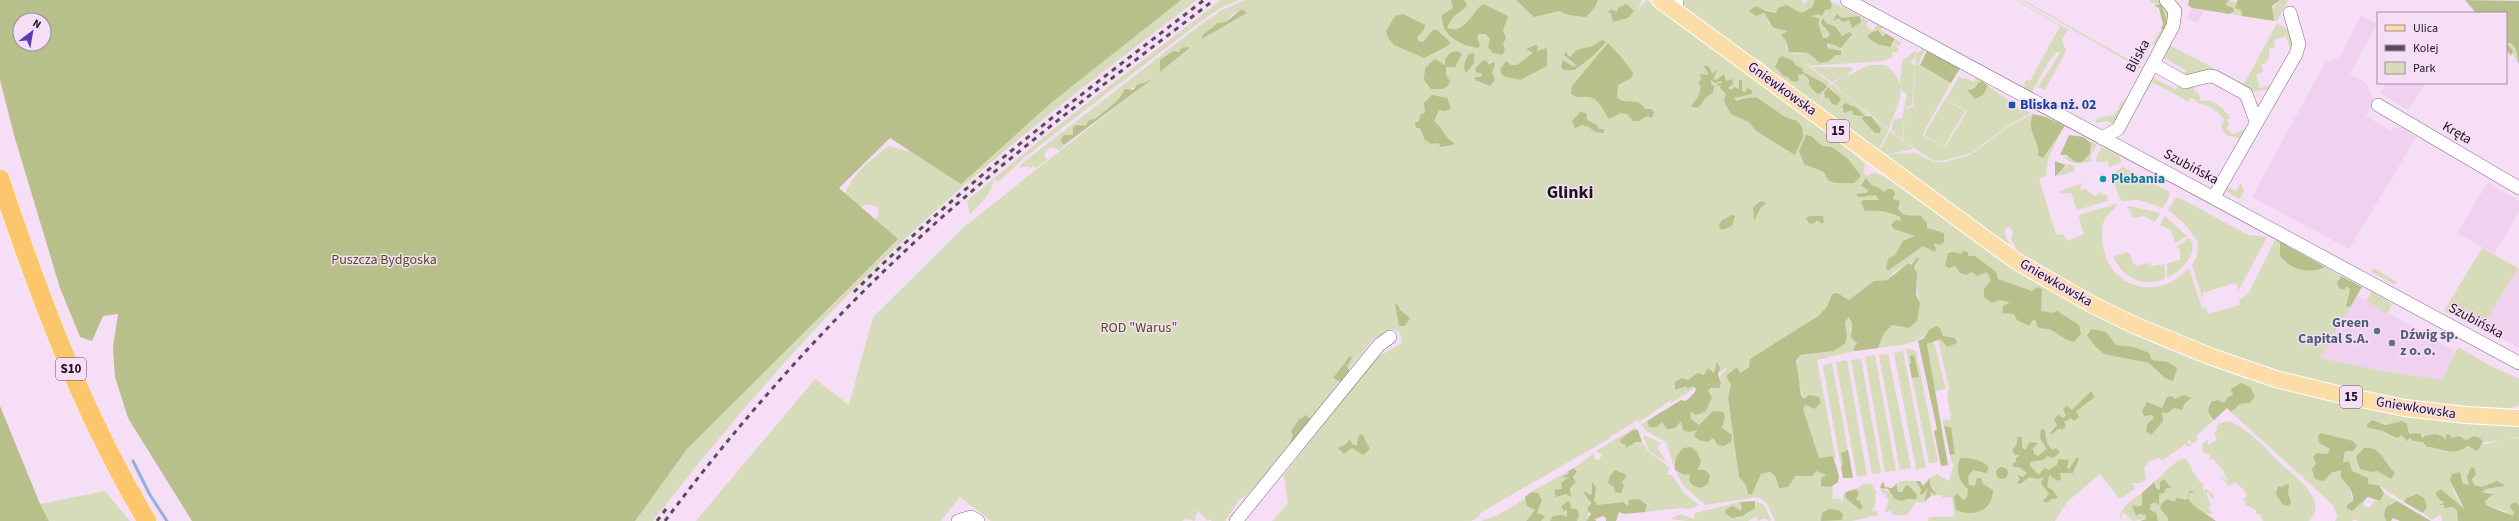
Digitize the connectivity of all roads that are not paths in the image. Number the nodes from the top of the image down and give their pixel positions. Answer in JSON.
{"nodes":[{"id":1,"x":1660,"y":0,"type":"edge"},
{"id":2,"x":1847,"y":0,"type":"edge"},
{"id":3,"x":2166,"y":0,"type":"edge"},
{"id":4,"x":1677,"y":6,"type":"edge"},
{"id":5,"x":2290,"y":13,"type":"dead end"},
{"id":6,"x":2153,"y":64,"type":"junction"},
{"id":7,"x":2378,"y":105,"type":"dead end"},
{"id":8,"x":2256,"y":121,"type":"junction"},
{"id":9,"x":2118,"y":129,"type":"junction"},
{"id":10,"x":2102,"y":138,"type":"junction"},
{"id":11,"x":2124,"y":149,"type":"junction"},
{"id":12,"x":0,"y":179,"type":"edge"},
{"id":13,"x":2519,"y":188,"type":"edge"},
{"id":14,"x":2214,"y":197,"type":"junction"},
{"id":15,"x":1390,"y":337,"type":"dead end"},
{"id":16,"x":2519,"y":363,"type":"edge"},
{"id":17,"x":2519,"y":418,"type":"edge"},
{"id":18,"x":147,"y":521,"type":"edge"},
{"id":19,"x":958,"y":521,"type":"edge"},
{"id":20,"x":978,"y":521,"type":"edge"},
{"id":21,"x":1236,"y":521,"type":"edge"}],
"edges":[{"from":1,"to":4,"type":"main road","name":"Gniewkowska","number":"15"},
{"from":2,"to":10,"type":"street","name":"Szubińska"},
{"from":3,"to":6,"type":"street","name":"Bliska"},
{"from":4,"to":17,"type":"main road","name":"Gniewkowska","number":"15"},
{"from":5,"to":8,"type":"street"},
{"from":6,"to":8,"type":"street"},
{"from":6,"to":9,"type":"street","name":"Bliska"},
{"from":7,"to":13,"type":"street","name":"Kręta"},
{"from":8,"to":14,"type":"street"},
{"from":9,"to":10,"type":"street"},
{"from":9,"to":11,"type":"street"},
{"from":10,"to":11,"type":"street","name":"Szubińska"},
{"from":11,"to":14,"type":"street","name":"Szubińska"},
{"from":12,"to":18,"type":"highway","number":"S10"},
{"from":14,"to":16,"type":"street","name":"Szubińska"},
{"from":15,"to":21,"type":"street"},
{"from":19,"to":20,"type":"street"}]}
